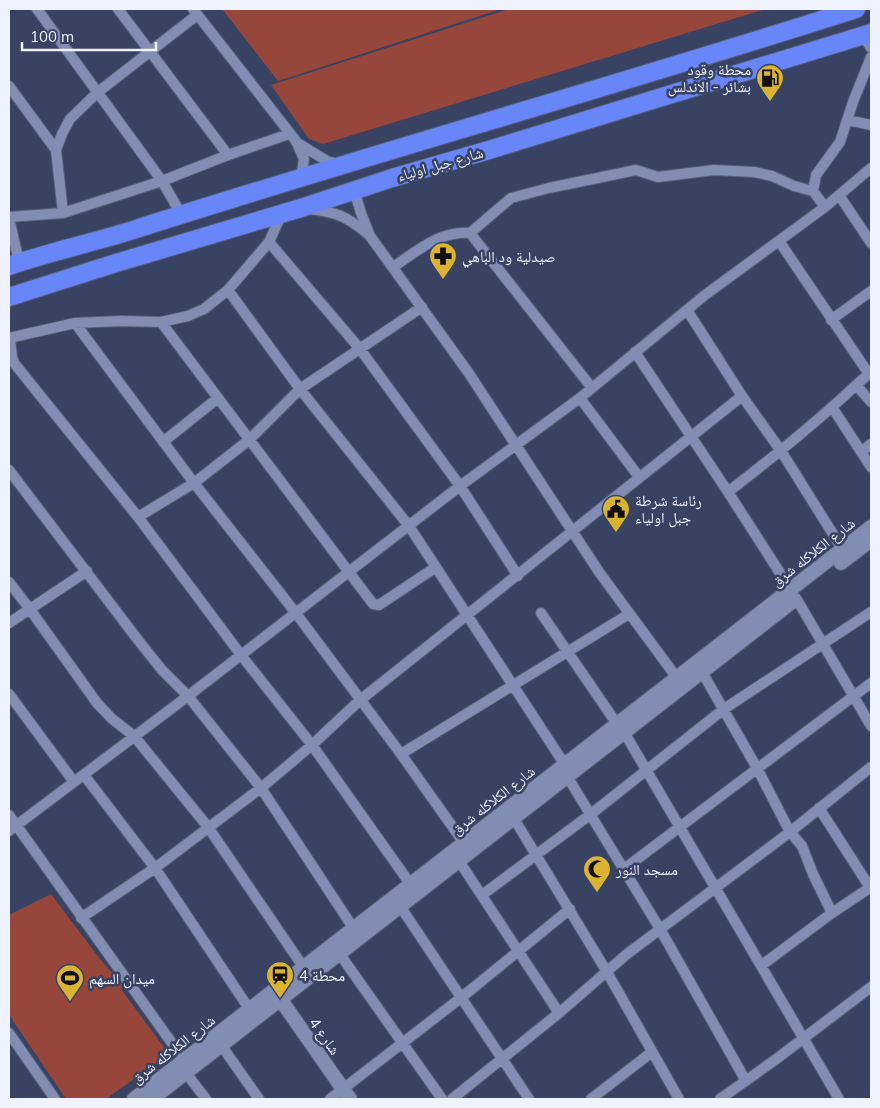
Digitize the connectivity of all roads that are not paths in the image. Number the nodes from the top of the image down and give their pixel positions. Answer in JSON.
{"nodes":[{"id":1,"x":37,"y":9,"type":"edge"},
{"id":2,"x":118,"y":9,"type":"edge"},
{"id":3,"x":856,"y":9,"type":"edge"},
{"id":4,"x":195,"y":12,"type":"edge"},
{"id":5,"x":868,"y":39,"type":"edge"},
{"id":6,"x":150,"y":52,"type":"junction"},
{"id":7,"x":871,"y":57,"type":"edge"},
{"id":8,"x":9,"y":86,"type":"edge"},
{"id":9,"x":98,"y":92,"type":"junction"},
{"id":10,"x":847,"y":120,"type":"junction"},
{"id":11,"x":871,"y":125,"type":"edge"},
{"id":12,"x":292,"y":138,"type":"junction"},
{"id":13,"x":56,"y":150,"type":"junction"},
{"id":14,"x":228,"y":155,"type":"junction"},
{"id":15,"x":342,"y":166,"type":"junction"},
{"id":16,"x":871,"y":168,"type":"edge"},
{"id":17,"x":301,"y":178,"type":"junction"},
{"id":18,"x":162,"y":181,"type":"junction"},
{"id":19,"x":354,"y":190,"type":"junction"},
{"id":20,"x":813,"y":191,"type":"junction"},
{"id":21,"x":839,"y":195,"type":"junction"},
{"id":22,"x":825,"y":207,"type":"junction"},
{"id":23,"x":301,"y":208,"type":"junction"},
{"id":24,"x":63,"y":212,"type":"junction"},
{"id":25,"x":282,"y":213,"type":"junction"},
{"id":26,"x":181,"y":214,"type":"junction"},
{"id":27,"x":9,"y":217,"type":"edge"},
{"id":28,"x":470,"y":233,"type":"junction"},
{"id":29,"x":370,"y":236,"type":"junction"},
{"id":30,"x":779,"y":241,"type":"junction"},
{"id":31,"x":269,"y":242,"type":"junction"},
{"id":32,"x":871,"y":243,"type":"edge"},
{"id":33,"x":14,"y":264,"type":"edge"},
{"id":34,"x":393,"y":267,"type":"junction"},
{"id":35,"x":228,"y":290,"type":"junction"},
{"id":36,"x":871,"y":291,"type":"edge"},
{"id":37,"x":9,"y":297,"type":"edge"},
{"id":38,"x":422,"y":307,"type":"junction"},
{"id":39,"x":687,"y":310,"type":"junction"},
{"id":40,"x":831,"y":320,"type":"junction"},
{"id":41,"x":161,"y":322,"type":"junction"},
{"id":42,"x":75,"y":323,"type":"junction"},
{"id":43,"x":10,"y":338,"type":"edge"},
{"id":44,"x":360,"y":349,"type":"junction"},
{"id":45,"x":635,"y":352,"type":"junction"},
{"id":46,"x":870,"y":373,"type":"edge"},
{"id":47,"x":856,"y":385,"type":"junction"},
{"id":48,"x":592,"y":388,"type":"junction"},
{"id":49,"x":300,"y":390,"type":"junction"},
{"id":50,"x":742,"y":396,"type":"junction"},
{"id":51,"x":218,"y":398,"type":"junction"},
{"id":52,"x":580,"y":398,"type":"junction"},
{"id":53,"x":871,"y":402,"type":"edge"},
{"id":54,"x":832,"y":408,"type":"junction"},
{"id":55,"x":691,"y":437,"type":"junction"},
{"id":56,"x":249,"y":440,"type":"junction"},
{"id":57,"x":163,"y":442,"type":"junction"},
{"id":58,"x":871,"y":444,"type":"edge"},
{"id":59,"x":517,"y":445,"type":"junction"},
{"id":60,"x":781,"y":451,"type":"junction"},
{"id":61,"x":862,"y":451,"type":"junction"},
{"id":62,"x":871,"y":467,"type":"edge"},
{"id":63,"x":9,"y":470,"type":"edge"},
{"id":64,"x":639,"y":477,"type":"junction"},
{"id":65,"x":194,"y":483,"type":"junction"},
{"id":66,"x":460,"y":486,"type":"junction"},
{"id":67,"x":728,"y":492,"type":"junction"},
{"id":68,"x":138,"y":517,"type":"junction"},
{"id":69,"x":409,"y":526,"type":"junction"},
{"id":70,"x":871,"y":527,"type":"edge"},
{"id":71,"x":572,"y":531,"type":"junction"},
{"id":72,"x":871,"y":540,"type":"edge"},
{"id":73,"x":843,"y":550,"type":"junction"},
{"id":74,"x":436,"y":567,"type":"junction"},
{"id":75,"x":87,"y":571,"type":"junction"},
{"id":76,"x":349,"y":571,"type":"junction"},
{"id":77,"x":518,"y":576,"type":"junction"},
{"id":78,"x":9,"y":582,"type":"edge"},
{"id":79,"x":794,"y":594,"type":"junction"},
{"id":80,"x":29,"y":608,"type":"junction"},
{"id":81,"x":294,"y":612,"type":"junction"},
{"id":82,"x":871,"y":612,"type":"edge"},
{"id":83,"x":541,"y":613,"type":"dead end"},
{"id":84,"x":629,"y":614,"type":"junction"},
{"id":85,"x":467,"y":616,"type":"junction"},
{"id":86,"x":9,"y":623,"type":"edge"},
{"id":87,"x":822,"y":643,"type":"junction"},
{"id":88,"x":568,"y":652,"type":"junction"},
{"id":89,"x":241,"y":655,"type":"junction"},
{"id":90,"x":702,"y":672,"type":"junction"},
{"id":91,"x":677,"y":678,"type":"junction"},
{"id":92,"x":871,"y":683,"type":"edge"},
{"id":93,"x":512,"y":686,"type":"junction"},
{"id":94,"x":9,"y":694,"type":"edge"},
{"id":95,"x":188,"y":696,"type":"junction"},
{"id":96,"x":853,"y":697,"type":"junction"},
{"id":97,"x":359,"y":700,"type":"junction"},
{"id":98,"x":724,"y":709,"type":"junction"},
{"id":99,"x":871,"y":726,"type":"edge"},
{"id":100,"x":620,"y":728,"type":"junction"},
{"id":101,"x":134,"y":736,"type":"junction"},
{"id":102,"x":312,"y":745,"type":"junction"},
{"id":103,"x":401,"y":754,"type":"junction"},
{"id":104,"x":871,"y":767,"type":"edge"},
{"id":105,"x":756,"y":768,"type":"junction"},
{"id":106,"x":566,"y":771,"type":"junction"},
{"id":107,"x":646,"y":771,"type":"junction"},
{"id":108,"x":84,"y":775,"type":"junction"},
{"id":109,"x":74,"y":782,"type":"junction"},
{"id":110,"x":261,"y":788,"type":"junction"},
{"id":111,"x":819,"y":808,"type":"junction"},
{"id":112,"x":591,"y":814,"type":"junction"},
{"id":113,"x":9,"y":815,"type":"edge"},
{"id":114,"x":513,"y":817,"type":"junction"},
{"id":115,"x":208,"y":827,"type":"junction"},
{"id":116,"x":679,"y":827,"type":"junction"},
{"id":117,"x":13,"y":828,"type":"edge"},
{"id":118,"x":790,"y":832,"type":"junction"},
{"id":119,"x":464,"y":843,"type":"junction"},
{"id":120,"x":536,"y":855,"type":"junction"},
{"id":121,"x":459,"y":861,"type":"junction"},
{"id":122,"x":155,"y":868,"type":"junction"},
{"id":123,"x":624,"y":869,"type":"junction"},
{"id":124,"x":411,"y":885,"type":"junction"},
{"id":125,"x":716,"y":887,"type":"junction"},
{"id":126,"x":871,"y":888,"type":"edge"},
{"id":127,"x":482,"y":895,"type":"junction"},
{"id":128,"x":400,"y":906,"type":"junction"},
{"id":129,"x":570,"y":909,"type":"junction"},
{"id":130,"x":832,"y":913,"type":"junction"},
{"id":131,"x":81,"y":918,"type":"junction"},
{"id":132,"x":354,"y":929,"type":"junction"},
{"id":133,"x":660,"y":929,"type":"junction"},
{"id":134,"x":518,"y":952,"type":"junction"},
{"id":135,"x":339,"y":953,"type":"junction"},
{"id":136,"x":762,"y":965,"type":"junction"},
{"id":137,"x":304,"y":968,"type":"junction"},
{"id":138,"x":607,"y":972,"type":"junction"},
{"id":139,"x":871,"y":988,"type":"edge"},
{"id":140,"x":277,"y":995,"type":"junction"},
{"id":141,"x":462,"y":997,"type":"junction"},
{"id":142,"x":250,"y":1010,"type":"junction"},
{"id":143,"x":559,"y":1013,"type":"junction"},
{"id":144,"x":9,"y":1033,"type":"edge"},
{"id":145,"x":804,"y":1038,"type":"junction"},
{"id":146,"x":402,"y":1043,"type":"junction"},
{"id":147,"x":221,"y":1046,"type":"junction"},
{"id":148,"x":652,"y":1052,"type":"junction"},
{"id":149,"x":502,"y":1060,"type":"junction"},
{"id":150,"x":185,"y":1067,"type":"junction"},
{"id":151,"x":746,"y":1081,"type":"junction"},
{"id":152,"x":346,"y":1094,"type":"edge"},
{"id":153,"x":726,"y":1097,"type":"edge"},
{"id":154,"x":55,"y":1099,"type":"edge"},
{"id":155,"x":134,"y":1099,"type":"edge"},
{"id":156,"x":152,"y":1099,"type":"edge"},
{"id":157,"x":206,"y":1099,"type":"edge"},
{"id":158,"x":259,"y":1099,"type":"edge"},
{"id":159,"x":330,"y":1099,"type":"edge"},
{"id":160,"x":442,"y":1099,"type":"edge"},
{"id":161,"x":452,"y":1099,"type":"edge"},
{"id":162,"x":529,"y":1099,"type":"edge"},
{"id":163,"x":591,"y":1099,"type":"edge"},
{"id":164,"x":679,"y":1099,"type":"edge"},
{"id":165,"x":839,"y":1099,"type":"edge"}],
"edges":[{"from":1,"to":9,"type":"street"},
{"from":2,"to":6,"type":"street"},
{"from":3,"to":15,"type":"highway","name":"شارع جبل اولياء"},
{"from":4,"to":6,"type":"street"},
{"from":4,"to":12,"type":"street"},
{"from":5,"to":19,"type":"highway","name":"شارع جبل اولياء"},
{"from":6,"to":9,"type":"street"},
{"from":6,"to":14,"type":"street"},
{"from":7,"to":10,"type":"street"},
{"from":8,"to":13,"type":"street"},
{"from":9,"to":13,"type":"street"},
{"from":9,"to":18,"type":"street"},
{"from":10,"to":11,"type":"street"},
{"from":10,"to":20,"type":"street"},
{"from":12,"to":14,"type":"street"},
{"from":12,"to":15,"type":"street"},
{"from":12,"to":17,"type":"street"},
{"from":13,"to":24,"type":"street"},
{"from":14,"to":18,"type":"street"},
{"from":15,"to":17,"type":"highway","name":"شارع جبل اولياء"},
{"from":16,"to":21,"type":"street"},
{"from":17,"to":26,"type":"highway","name":"شارع جبل اولياء"},
{"from":18,"to":24,"type":"street"},
{"from":18,"to":26,"type":"street"},
{"from":19,"to":23,"type":"highway","name":"شارع جبل اولياء"},
{"from":19,"to":29,"type":"street"},
{"from":20,"to":22,"type":"street"},
{"from":20,"to":28,"type":"street"},
{"from":21,"to":22,"type":"street"},
{"from":21,"to":32,"type":"street"},
{"from":22,"to":30,"type":"street"},
{"from":23,"to":25,"type":"highway","name":"شارع جبل اولياء"},
{"from":23,"to":29,"type":"street"},
{"from":24,"to":27,"type":"street"},
{"from":25,"to":31,"type":"street"},
{"from":25,"to":37,"type":"highway","name":"شارع جبل اولياء"},
{"from":26,"to":33,"type":"highway","name":"شارع جبل اولياء"},
{"from":27,"to":33,"type":"street"},
{"from":28,"to":34,"type":"street"},
{"from":28,"to":48,"type":"street"},
{"from":29,"to":34,"type":"street"},
{"from":30,"to":39,"type":"street"},
{"from":30,"to":40,"type":"street"},
{"from":31,"to":35,"type":"street"},
{"from":31,"to":44,"type":"street"},
{"from":34,"to":38,"type":"street"},
{"from":35,"to":41,"type":"street"},
{"from":35,"to":49,"type":"street"},
{"from":36,"to":40,"type":"street"},
{"from":38,"to":44,"type":"street"},
{"from":38,"to":59,"type":"street"},
{"from":39,"to":45,"type":"street"},
{"from":39,"to":50,"type":"street"},
{"from":40,"to":46,"type":"street"},
{"from":41,"to":42,"type":"street"},
{"from":41,"to":51,"type":"street"},
{"from":42,"to":43,"type":"street"},
{"from":42,"to":57,"type":"street"},
{"from":43,"to":68,"type":"street"},
{"from":44,"to":49,"type":"street"},
{"from":44,"to":66,"type":"street"},
{"from":45,"to":48,"type":"street"},
{"from":45,"to":55,"type":"street"},
{"from":46,"to":47,"type":"street"},
{"from":47,"to":53,"type":"street"},
{"from":47,"to":54,"type":"street"},
{"from":48,"to":52,"type":"street"},
{"from":49,"to":56,"type":"street"},
{"from":49,"to":69,"type":"street"},
{"from":50,"to":55,"type":"street"},
{"from":50,"to":60,"type":"street"},
{"from":51,"to":56,"type":"street"},
{"from":51,"to":57,"type":"street"},
{"from":52,"to":59,"type":"street"},
{"from":52,"to":64,"type":"street"},
{"from":54,"to":60,"type":"street"},
{"from":54,"to":61,"type":"street"},
{"from":55,"to":64,"type":"street"},
{"from":55,"to":67,"type":"street"},
{"from":56,"to":65,"type":"street"},
{"from":56,"to":76,"type":"street"},
{"from":57,"to":65,"type":"street"},
{"from":58,"to":61,"type":"street"},
{"from":59,"to":66,"type":"street"},
{"from":59,"to":71,"type":"street"},
{"from":60,"to":67,"type":"street"},
{"from":60,"to":73,"type":"street"},
{"from":61,"to":62,"type":"street"},
{"from":63,"to":75,"type":"street"},
{"from":64,"to":71,"type":"street"},
{"from":65,"to":68,"type":"street"},
{"from":65,"to":81,"type":"street"},
{"from":66,"to":69,"type":"street"},
{"from":66,"to":77,"type":"street"},
{"from":67,"to":79,"type":"street"},
{"from":68,"to":89,"type":"street"},
{"from":69,"to":74,"type":"street"},
{"from":69,"to":76,"type":"street"},
{"from":70,"to":73,"type":"street","name":"شارع الكلاكله شرق"},
{"from":71,"to":77,"type":"street"},
{"from":71,"to":84,"type":"street"},
{"from":72,"to":79,"type":"street","name":"شارع الكلاكله شرق"},
{"from":73,"to":79,"type":"street","name":"شارع الكلاكله شرق"},
{"from":74,"to":76,"type":"street"},
{"from":74,"to":85,"type":"street"},
{"from":75,"to":80,"type":"street"},
{"from":75,"to":95,"type":"street"},
{"from":76,"to":81,"type":"street"},
{"from":77,"to":85,"type":"street"},
{"from":78,"to":80,"type":"street"},
{"from":79,"to":87,"type":"street"},
{"from":79,"to":90,"type":"street","name":"شارع الكلاكله شرق"},
{"from":79,"to":91,"type":"street","name":"شارع الكلاكله شرق"},
{"from":80,"to":86,"type":"street"},
{"from":80,"to":101,"type":"street"},
{"from":81,"to":89,"type":"street"},
{"from":81,"to":97,"type":"street"},
{"from":82,"to":87,"type":"street"},
{"from":83,"to":88,"type":"street"},
{"from":84,"to":88,"type":"street"},
{"from":84,"to":91,"type":"street"},
{"from":85,"to":93,"type":"street"},
{"from":85,"to":97,"type":"street"},
{"from":87,"to":96,"type":"street"},
{"from":87,"to":98,"type":"street"},
{"from":88,"to":93,"type":"street"},
{"from":88,"to":100,"type":"street"},
{"from":89,"to":95,"type":"street"},
{"from":89,"to":102,"type":"street"},
{"from":90,"to":98,"type":"street"},
{"from":90,"to":100,"type":"street","name":"شارع الكلاكله شرق"},
{"from":91,"to":100,"type":"street","name":"شارع الكلاكله شرق"},
{"from":92,"to":96,"type":"street"},
{"from":93,"to":103,"type":"street"},
{"from":93,"to":106,"type":"street"},
{"from":94,"to":109,"type":"street"},
{"from":95,"to":101,"type":"street"},
{"from":95,"to":110,"type":"street"},
{"from":96,"to":99,"type":"street"},
{"from":96,"to":105,"type":"street"},
{"from":97,"to":102,"type":"street"},
{"from":97,"to":103,"type":"street"},
{"from":98,"to":105,"type":"street"},
{"from":98,"to":107,"type":"street"},
{"from":100,"to":106,"type":"street","name":"شارع الكلاكله شرق"},
{"from":100,"to":107,"type":"street"},
{"from":101,"to":108,"type":"street"},
{"from":101,"to":115,"type":"street"},
{"from":102,"to":110,"type":"street"},
{"from":102,"to":124,"type":"street"},
{"from":103,"to":119,"type":"street"},
{"from":104,"to":111,"type":"street"},
{"from":105,"to":116,"type":"street"},
{"from":105,"to":118,"type":"street"},
{"from":106,"to":112,"type":"street"},
{"from":106,"to":114,"type":"street","name":"شارع الكلاكله شرق"},
{"from":106,"to":119,"type":"street","name":"شارع الكلاكله شرق"},
{"from":107,"to":112,"type":"street"},
{"from":107,"to":116,"type":"street"},
{"from":108,"to":109,"type":"street"},
{"from":108,"to":122,"type":"street"},
{"from":109,"to":117,"type":"street"},
{"from":110,"to":115,"type":"street"},
{"from":110,"to":132,"type":"street"},
{"from":111,"to":118,"type":"street"},
{"from":111,"to":126,"type":"street"},
{"from":112,"to":120,"type":"street"},
{"from":112,"to":123,"type":"street"},
{"from":113,"to":117,"type":"street"},
{"from":114,"to":120,"type":"street"},
{"from":114,"to":121,"type":"street","name":"شارع الكلاكله شرق"},
{"from":115,"to":122,"type":"street"},
{"from":115,"to":137,"type":"street"},
{"from":116,"to":123,"type":"street"},
{"from":116,"to":125,"type":"street"},
{"from":117,"to":131,"type":"street"},
{"from":118,"to":125,"type":"street"},
{"from":118,"to":130,"type":"street"},
{"from":119,"to":124,"type":"street","name":"شارع الكلاكله شرق"},
{"from":120,"to":127,"type":"street"},
{"from":120,"to":129,"type":"street"},
{"from":121,"to":127,"type":"street"},
{"from":121,"to":128,"type":"street","name":"شارع الكلاكله شرق"},
{"from":122,"to":131,"type":"street"},
{"from":122,"to":142,"type":"street"},
{"from":123,"to":133,"type":"street"},
{"from":124,"to":132,"type":"street","name":"شارع الكلاكله شرق"},
{"from":125,"to":133,"type":"street"},
{"from":125,"to":136,"type":"street"},
{"from":126,"to":130,"type":"street"},
{"from":127,"to":134,"type":"street"},
{"from":128,"to":135,"type":"street","name":"شارع الكلاكله شرق"},
{"from":128,"to":141,"type":"street"},
{"from":129,"to":134,"type":"street"},
{"from":129,"to":138,"type":"street"},
{"from":130,"to":136,"type":"street"},
{"from":131,"to":150,"type":"street"},
{"from":132,"to":137,"type":"street","name":"شارع الكلاكله شرق"},
{"from":133,"to":138,"type":"street"},
{"from":133,"to":151,"type":"street"},
{"from":134,"to":141,"type":"street"},
{"from":134,"to":143,"type":"street"},
{"from":135,"to":140,"type":"street","name":"شارع الكلاكله شرق"},
{"from":135,"to":146,"type":"street"},
{"from":136,"to":145,"type":"street"},
{"from":137,"to":140,"type":"street","name":"شارع الكلاكله شرق"},
{"from":138,"to":143,"type":"street"},
{"from":138,"to":148,"type":"street"},
{"from":139,"to":145,"type":"street"},
{"from":140,"to":142,"type":"street","name":"شارع الكلاكله شرق"},
{"from":140,"to":147,"type":"street","name":"شارع الكلاكله شرق"},
{"from":140,"to":152,"type":"street","name":"شارع 4"},
{"from":141,"to":146,"type":"street"},
{"from":141,"to":149,"type":"street"},
{"from":142,"to":150,"type":"street","name":"شارع الكلاكله شرق"},
{"from":143,"to":149,"type":"street"},
{"from":144,"to":154,"type":"street"},
{"from":145,"to":151,"type":"street"},
{"from":145,"to":165,"type":"street"},
{"from":146,"to":152,"type":"street"},
{"from":146,"to":160,"type":"street"},
{"from":147,"to":150,"type":"street","name":"شارع الكلاكله شرق"},
{"from":147,"to":158,"type":"street"},
{"from":148,"to":163,"type":"street"},
{"from":148,"to":164,"type":"street"},
{"from":149,"to":161,"type":"street"},
{"from":149,"to":162,"type":"street"},
{"from":150,"to":155,"type":"street","name":"شارع الكلاكله شرق"},
{"from":150,"to":156,"type":"street","name":"شارع الكلاكله شرق"},
{"from":150,"to":157,"type":"street"},
{"from":151,"to":153,"type":"street"},
{"from":152,"to":159,"type":"street"}]}
